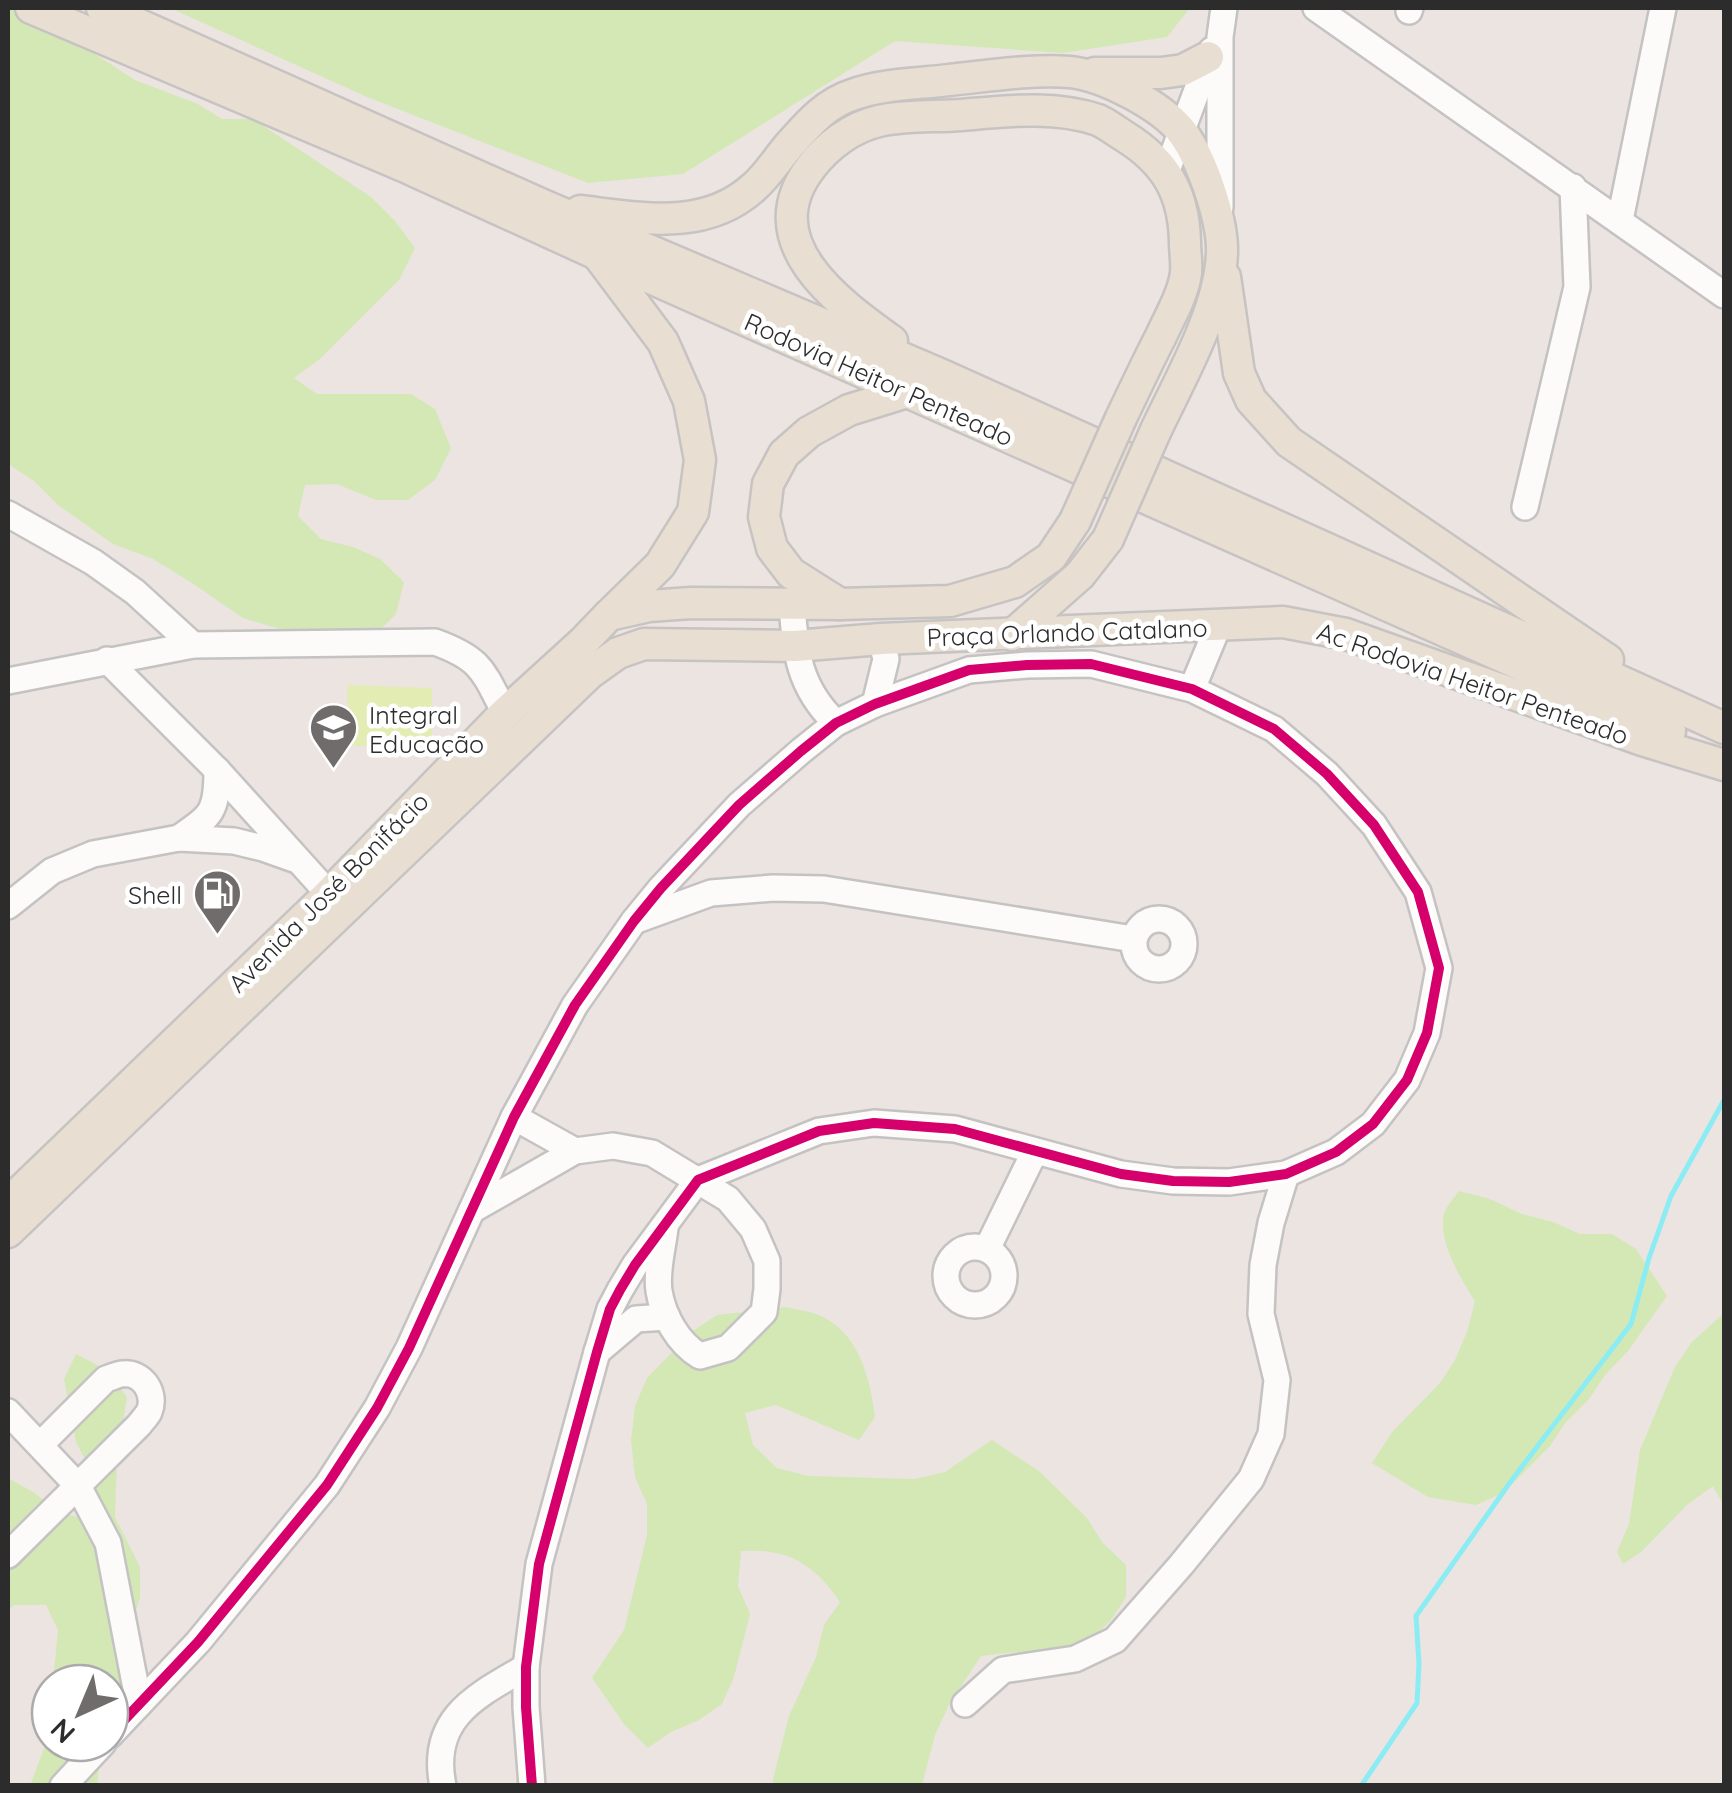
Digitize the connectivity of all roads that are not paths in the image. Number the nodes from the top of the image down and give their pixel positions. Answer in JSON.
{"nodes":[{"id":1,"x":31,"y":8,"type":"edge"},
{"id":2,"x":102,"y":8,"type":"edge"},
{"id":3,"x":1224,"y":8,"type":"edge"},
{"id":4,"x":1316,"y":8,"type":"edge"},
{"id":5,"x":1662,"y":8,"type":"edge"},
{"id":6,"x":1214,"y":47,"type":"junction"},
{"id":7,"x":1075,"y":72,"type":"junction"},
{"id":8,"x":1182,"y":132,"type":"junction"},
{"id":9,"x":1166,"y":172,"type":"junction"},
{"id":10,"x":1573,"y":187,"type":"junction"},
{"id":11,"x":546,"y":206,"type":"junction"},
{"id":12,"x":1620,"y":220,"type":"junction"},
{"id":13,"x":1221,"y":240,"type":"junction"},
{"id":14,"x":598,"y":255,"type":"junction"},
{"id":15,"x":1724,"y":295,"type":"edge"},
{"id":16,"x":940,"y":374,"type":"junction"},
{"id":17,"x":907,"y":392,"type":"junction"},
{"id":18,"x":1525,"y":507,"type":"dead end"},
{"id":19,"x":8,"y":514,"type":"edge"},
{"id":20,"x":792,"y":604,"type":"junction"},
{"id":21,"x":840,"y":604,"type":"junction"},
{"id":22,"x":609,"y":614,"type":"junction"},
{"id":23,"x":1219,"y":624,"type":"junction"},
{"id":24,"x":1012,"y":634,"type":"junction"},
{"id":25,"x":881,"y":639,"type":"junction"},
{"id":26,"x":193,"y":644,"type":"junction"},
{"id":27,"x":795,"y":646,"type":"junction"},
{"id":28,"x":108,"y":660,"type":"junction"},
{"id":29,"x":8,"y":681,"type":"edge"},
{"id":30,"x":1192,"y":689,"type":"junction"},
{"id":31,"x":875,"y":704,"type":"junction"},
{"id":32,"x":1672,"y":704,"type":"junction"},
{"id":33,"x":505,"y":713,"type":"junction"},
{"id":34,"x":836,"y":723,"type":"junction"},
{"id":35,"x":1724,"y":728,"type":"edge"},
{"id":36,"x":1724,"y":756,"type":"edge"},
{"id":37,"x":1724,"y":765,"type":"edge"},
{"id":38,"x":217,"y":770,"type":"junction"},
{"id":39,"x":179,"y":838,"type":"junction"},
{"id":40,"x":298,"y":860,"type":"junction"},
{"id":41,"x":330,"y":894,"type":"junction"},
{"id":42,"x":8,"y":906,"type":"edge"},
{"id":43,"x":634,"y":920,"type":"junction"},
{"id":44,"x":1133,"y":939,"type":"dead end"},
{"id":45,"x":514,"y":1118,"type":"junction"},
{"id":46,"x":575,"y":1151,"type":"junction"},
{"id":47,"x":1035,"y":1151,"type":"junction"},
{"id":48,"x":1286,"y":1174,"type":"junction"},
{"id":49,"x":698,"y":1180,"type":"junction"},
{"id":50,"x":8,"y":1203,"type":"edge"},
{"id":51,"x":472,"y":1210,"type":"junction"},
{"id":52,"x":665,"y":1228,"type":"junction"},
{"id":53,"x":8,"y":1232,"type":"edge"},
{"id":54,"x":987,"y":1249,"type":"dead end"},
{"id":55,"x":667,"y":1318,"type":"junction"},
{"id":56,"x":597,"y":1352,"type":"junction"},
{"id":57,"x":8,"y":1412,"type":"edge"},
{"id":58,"x":40,"y":1445,"type":"junction"},
{"id":59,"x":78,"y":1486,"type":"junction"},
{"id":60,"x":8,"y":1555,"type":"edge"},
{"id":61,"x":198,"y":1642,"type":"junction"},
{"id":62,"x":131,"y":1664,"type":"junction"},
{"id":63,"x":526,"y":1667,"type":"junction"},
{"id":64,"x":164,"y":1678,"type":"junction"},
{"id":65,"x":139,"y":1704,"type":"junction"},
{"id":66,"x":965,"y":1704,"type":"dead end"},
{"id":67,"x":130,"y":1714,"type":"edge"},
{"id":68,"x":84,"y":1763,"type":"edge"},
{"id":69,"x":63,"y":1786,"type":"edge"},
{"id":70,"x":444,"y":1786,"type":"edge"},
{"id":71,"x":532,"y":1786,"type":"edge"}],
"edges":[{"from":1,"to":14,"type":"main road","name":"Rodovia Heitor Penteado"},
{"from":2,"to":11,"type":"main road","name":"Rodovia Heitor Penteado"},
{"from":3,"to":6,"type":"street"},
{"from":4,"to":10,"type":"street"},
{"from":5,"to":12,"type":"street"},
{"from":6,"to":7,"type":"main road"},
{"from":6,"to":8,"type":"street"},
{"from":6,"to":13,"type":"street"},
{"from":7,"to":8,"type":"main road"},
{"from":7,"to":11,"type":"main road"},
{"from":8,"to":9,"type":"street"},
{"from":8,"to":13,"type":"main road"},
{"from":9,"to":16,"type":"main road"},
{"from":9,"to":21,"type":"main road","bridge":true},
{"from":10,"to":12,"type":"street"},
{"from":10,"to":18,"type":"street"},
{"from":11,"to":16,"type":"main road","name":"Rodovia Heitor Penteado"},
{"from":12,"to":15,"type":"street"},
{"from":13,"to":24,"type":"main road","bridge":true},
{"from":13,"to":32,"type":"main road"},
{"from":14,"to":17,"type":"main road","name":"Rodovia Heitor Penteado"},
{"from":14,"to":22,"type":"main road","name":"Avenida José Bonifácio"},
{"from":16,"to":32,"type":"main road","name":"Rodovia Heitor Penteado"},
{"from":17,"to":21,"type":"main road"},
{"from":17,"to":36,"type":"main road","name":"Rodovia Heitor Penteado"},
{"from":19,"to":26,"type":"street"},
{"from":20,"to":21,"type":"main road"},
{"from":20,"to":22,"type":"main road"},
{"from":20,"to":27,"type":"street"},
{"from":22,"to":33,"type":"main road","name":"Avenida José Bonifácio"},
{"from":23,"to":24,"type":"main road","name":"Praça Orlando Catalano"},
{"from":23,"to":30,"type":"street","name":"Praça Orlando Catalano"},
{"from":23,"to":37,"type":"main road","name":"Ac Rodovia Heitor Penteado"},
{"from":24,"to":25,"type":"main road","name":"Praça Orlando Catalano"},
{"from":25,"to":27,"type":"main road","name":"Praça Orlando Catalano"},
{"from":25,"to":31,"type":"street"},
{"from":26,"to":28,"type":"street"},
{"from":26,"to":33,"type":"street"},
{"from":27,"to":34,"type":"street"},
{"from":27,"to":53,"type":"main road","name":"Avenida José Bonifácio"},
{"from":28,"to":29,"type":"street"},
{"from":28,"to":38,"type":"street"},
{"from":30,"to":31,"type":"street","name":"Praça Orlando Catalano"},
{"from":30,"to":48,"type":"street"},
{"from":31,"to":34,"type":"street","name":"Praça Orlando Catalano"},
{"from":32,"to":35,"type":"main road","name":"Rodovia Heitor Penteado"},
{"from":33,"to":41,"type":"main road","name":"Avenida José Bonifácio"},
{"from":34,"to":43,"type":"street","name":"Praça Orlando Catalano"},
{"from":38,"to":39,"type":"street"},
{"from":38,"to":40,"type":"street"},
{"from":39,"to":40,"type":"street"},
{"from":39,"to":42,"type":"street"},
{"from":40,"to":41,"type":"street"},
{"from":41,"to":50,"type":"main road","name":"Avenida José Bonifácio"},
{"from":43,"to":44,"type":"street"},
{"from":43,"to":45,"type":"street","name":"Praça Orlando Catalano"},
{"from":45,"to":46,"type":"street"},
{"from":45,"to":51,"type":"street","name":"Praça Orlando Catalano"},
{"from":46,"to":49,"type":"street"},
{"from":46,"to":51,"type":"street"},
{"from":47,"to":48,"type":"street"},
{"from":47,"to":49,"type":"street"},
{"from":47,"to":54,"type":"street"},
{"from":48,"to":66,"type":"street"},
{"from":49,"to":52,"type":"street"},
{"from":49,"to":55,"type":"street"},
{"from":51,"to":61,"type":"street","name":"Praça Orlando Catalano"},
{"from":52,"to":55,"type":"street"},
{"from":52,"to":56,"type":"street"},
{"from":55,"to":56,"type":"street"},
{"from":56,"to":63,"type":"street"},
{"from":57,"to":58,"type":"street"},
{"from":58,"to":59,"type":"street"},
{"from":58,"to":59,"type":"street"},
{"from":59,"to":60,"type":"street"},
{"from":59,"to":62,"type":"street"},
{"from":61,"to":62,"type":"street"},
{"from":61,"to":64,"type":"street","name":"Praça Orlando Catalano"},
{"from":62,"to":64,"type":"street"},
{"from":62,"to":65,"type":"street"},
{"from":63,"to":70,"type":"street"},
{"from":63,"to":71,"type":"street"},
{"from":64,"to":65,"type":"street","name":"Praça Orlando Catalano"},
{"from":65,"to":67,"type":"street","name":"Praça Orlando Catalano"},
{"from":68,"to":69,"type":"street"}]}
